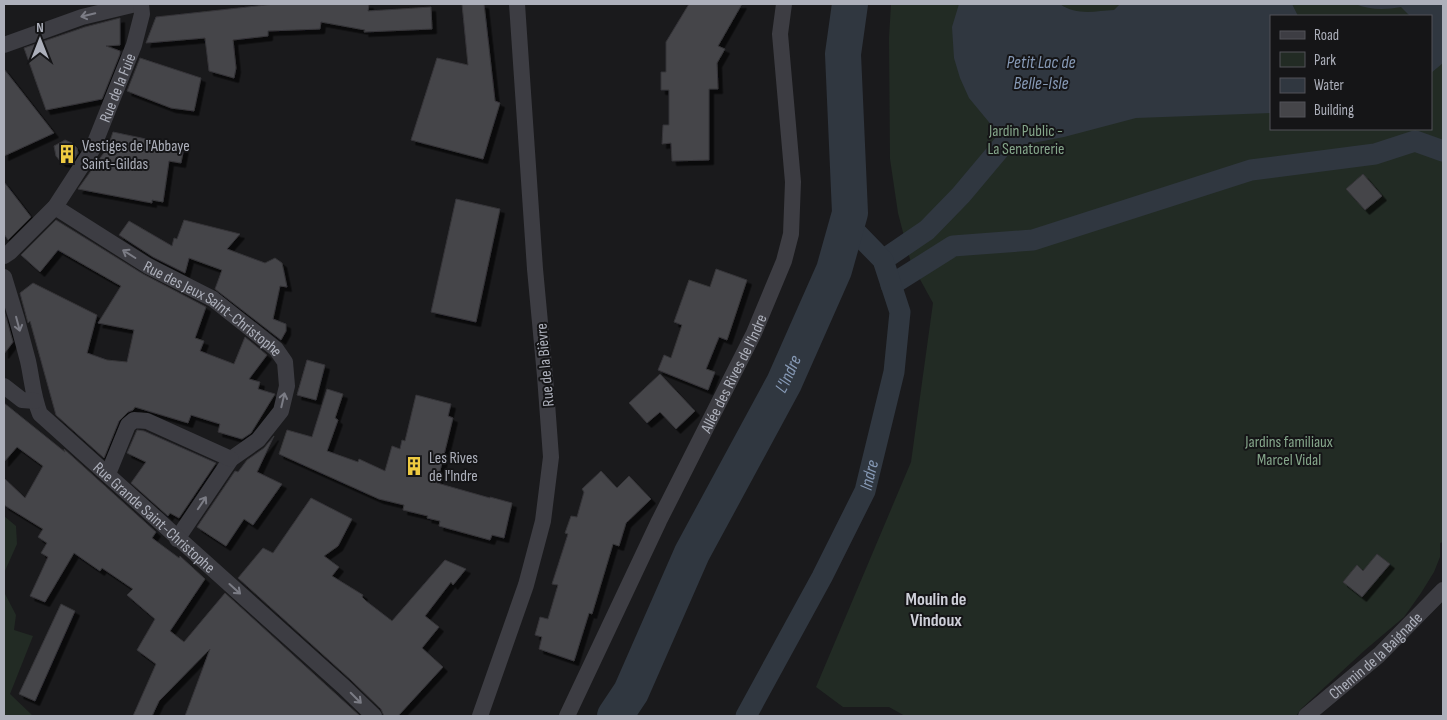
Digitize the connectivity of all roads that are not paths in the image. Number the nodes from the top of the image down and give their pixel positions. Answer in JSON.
{"nodes":[{"id":1,"x":136,"y":4,"type":"edge"},
{"id":2,"x":141,"y":4,"type":"edge"},
{"id":3,"x":517,"y":4,"type":"edge"},
{"id":4,"x":784,"y":4,"type":"edge"},
{"id":5,"x":4,"y":45,"type":"edge"},
{"id":6,"x":55,"y":207,"type":"junction"},
{"id":7,"x":4,"y":256,"type":"edge"},
{"id":8,"x":4,"y":277,"type":"edge"},
{"id":9,"x":4,"y":386,"type":"edge"},
{"id":10,"x":34,"y":401,"type":"junction"},
{"id":11,"x":232,"y":459,"type":"junction"},
{"id":12,"x":108,"y":474,"type":"junction"},
{"id":13,"x":177,"y":538,"type":"junction"},
{"id":14,"x":1443,"y":590,"type":"edge"},
{"id":15,"x":374,"y":716,"type":"edge"},
{"id":16,"x":480,"y":716,"type":"edge"},
{"id":17,"x":567,"y":716,"type":"edge"},
{"id":18,"x":1306,"y":716,"type":"edge"}],
"edges":[{"from":1,"to":5,"type":"street","one_way":true},
{"from":2,"to":6,"type":"street","name":"Rue de la Fuie"},
{"from":3,"to":16,"type":"street","name":"Rue de la Bièvre"},
{"from":4,"to":17,"type":"street","name":"Allée des Rives de l'Indre"},
{"from":6,"to":7,"type":"street","name":"Rue de la Fuie"},
{"from":11,"to":6,"type":"street","name":"Rue des Jeux Saint-Christophe","one_way":true},
{"from":8,"to":10,"type":"street","name":"Rue Grande Saint-Christophe","one_way":true},
{"from":9,"to":10,"type":"street"},
{"from":10,"to":12,"type":"street","name":"Rue Grande Saint-Christophe"},
{"from":11,"to":12,"type":"street"},
{"from":13,"to":11,"type":"street","name":"Rue des Jeux Saint-Christophe","one_way":true},
{"from":12,"to":13,"type":"street","name":"Rue Grande Saint-Christophe"},
{"from":13,"to":15,"type":"street","name":"Rue Grande Saint-Christophe","one_way":true},
{"from":14,"to":18,"type":"street","name":"Chemin de la Baignade"}]}
